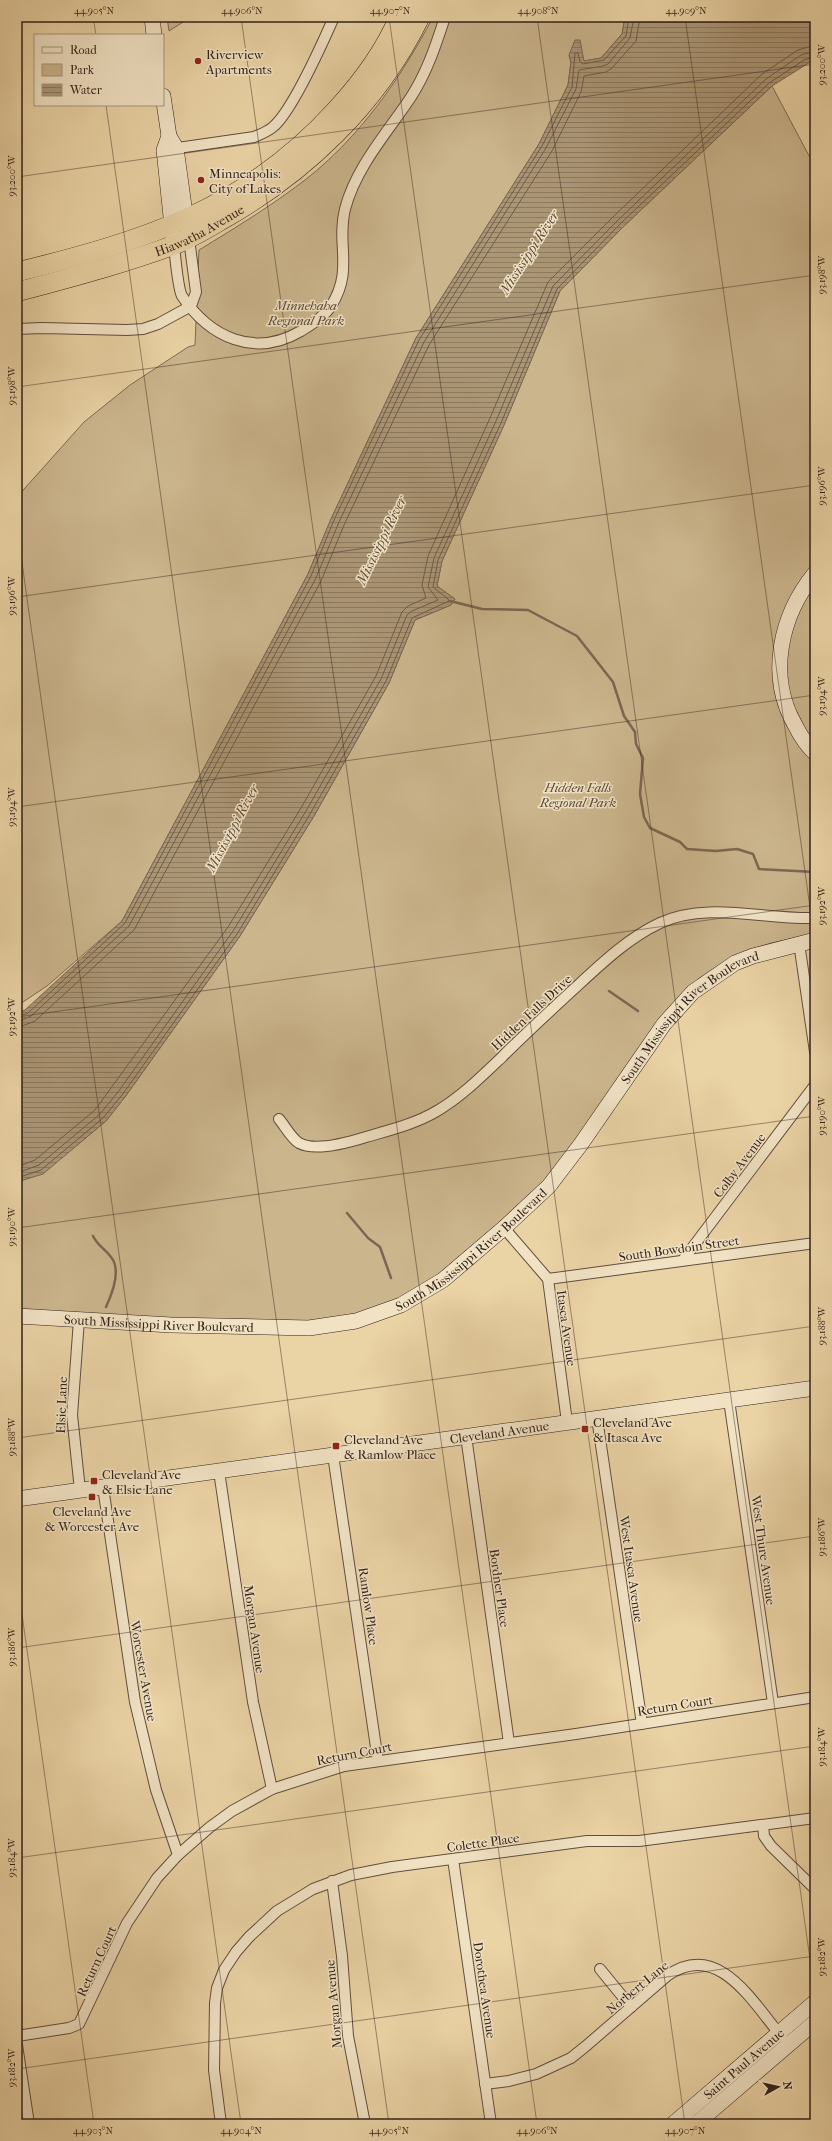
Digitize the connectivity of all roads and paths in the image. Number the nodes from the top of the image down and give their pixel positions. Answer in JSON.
{"nodes":[{"id":1,"x":152,"y":17,"type":"edge"},
{"id":2,"x":334,"y":17,"type":"edge"},
{"id":3,"x":399,"y":17,"type":"edge"},
{"id":4,"x":420,"y":17,"type":"edge"},
{"id":5,"x":445,"y":17,"type":"edge"},
{"id":6,"x":154,"y":34,"type":"edge"},
{"id":7,"x":164,"y":104,"type":"edge"},
{"id":8,"x":169,"y":145,"type":"junction"},
{"id":9,"x":179,"y":223,"type":"junction"},
{"id":10,"x":181,"y":242,"type":"junction"},
{"id":11,"x":17,"y":272,"type":"edge"},
{"id":12,"x":17,"y":292,"type":"edge"},
{"id":13,"x":191,"y":306,"type":"junction"},
{"id":14,"x":17,"y":329,"type":"edge"},
{"id":15,"x":815,"y":573,"type":"edge"},
{"id":16,"x":815,"y":753,"type":"edge"},
{"id":17,"x":815,"y":918,"type":"edge"},
{"id":18,"x":815,"y":940,"type":"edge"},
{"id":19,"x":799,"y":943,"type":"junction"},
{"id":20,"x":814,"y":1040,"type":"edge"},
{"id":21,"x":815,"y":1052,"type":"edge"},
{"id":22,"x":815,"y":1085,"type":"edge"},
{"id":23,"x":279,"y":1119,"type":"dead end"},
{"id":24,"x":504,"y":1228,"type":"junction"},
{"id":25,"x":815,"y":1242,"type":"edge"},
{"id":26,"x":683,"y":1260,"type":"junction"},
{"id":27,"x":548,"y":1279,"type":"junction"},
{"id":28,"x":17,"y":1316,"type":"edge"},
{"id":29,"x":80,"y":1320,"type":"junction"},
{"id":30,"x":815,"y":1388,"type":"edge"},
{"id":31,"x":729,"y":1400,"type":"junction"},
{"id":32,"x":597,"y":1418,"type":"junction"},
{"id":33,"x":567,"y":1422,"type":"junction"},
{"id":34,"x":466,"y":1436,"type":"junction"},
{"id":35,"x":334,"y":1454,"type":"junction"},
{"id":36,"x":219,"y":1471,"type":"junction"},
{"id":37,"x":103,"y":1487,"type":"junction"},
{"id":38,"x":80,"y":1490,"type":"junction"},
{"id":39,"x":17,"y":1499,"type":"edge"},
{"id":40,"x":815,"y":1697,"type":"edge"},
{"id":41,"x":773,"y":1703,"type":"junction"},
{"id":42,"x":642,"y":1724,"type":"junction"},
{"id":43,"x":509,"y":1743,"type":"junction"},
{"id":44,"x":378,"y":1761,"type":"junction"},
{"id":45,"x":272,"y":1789,"type":"junction"},
{"id":46,"x":815,"y":1818,"type":"edge"},
{"id":47,"x":763,"y":1825,"type":"junction"},
{"id":48,"x":178,"y":1856,"type":"junction"},
{"id":49,"x":453,"y":1859,"type":"junction"},
{"id":50,"x":332,"y":1881,"type":"junction"},
{"id":51,"x":815,"y":1889,"type":"edge"},
{"id":52,"x":600,"y":1969,"type":"dead end"},
{"id":53,"x":815,"y":2002,"type":"edge"},
{"id":54,"x":631,"y":2006,"type":"junction"},
{"id":55,"x":815,"y":2022,"type":"edge"},
{"id":56,"x":17,"y":2036,"type":"edge"},
{"id":57,"x":784,"y":2039,"type":"junction"},
{"id":58,"x":17,"y":2045,"type":"edge"},
{"id":59,"x":485,"y":2084,"type":"junction"},
{"id":60,"x":28,"y":2124,"type":"edge"},
{"id":61,"x":222,"y":2124,"type":"edge"},
{"id":62,"x":364,"y":2124,"type":"edge"},
{"id":63,"x":491,"y":2124,"type":"edge"},
{"id":64,"x":673,"y":2124,"type":"edge"},
{"id":65,"x":696,"y":2124,"type":"edge"}],
"edges":[{"from":1,"to":6,"type":"street"},
{"from":2,"to":8,"type":"street"},
{"from":3,"to":9,"type":"highway","name":"Hiawatha Avenue"},
{"from":4,"to":10,"type":"highway","name":"Hiawatha Avenue"},
{"from":5,"to":13,"type":"street"},
{"from":7,"to":8,"type":"street"},
{"from":8,"to":9,"type":"street"},
{"from":9,"to":10,"type":"street"},
{"from":9,"to":11,"type":"highway","name":"Hiawatha Avenue"},
{"from":10,"to":12,"type":"highway","name":"Hiawatha Avenue"},
{"from":10,"to":13,"type":"street"},
{"from":10,"to":13,"type":"street"},
{"from":13,"to":14,"type":"street"},
{"from":15,"to":16,"type":"street"},
{"from":17,"to":23,"type":"street","name":"Hidden Falls Drive"},
{"from":18,"to":19,"type":"street","name":"South Mississippi River Boulevard"},
{"from":19,"to":20,"type":"street"},
{"from":19,"to":24,"type":"street","name":"South Mississippi River Boulevard"},
{"from":20,"to":21,"type":"street"},
{"from":22,"to":26,"type":"street","name":"Colby Avenue"},
{"from":24,"to":27,"type":"street","name":"Itasca Avenue"},
{"from":24,"to":29,"type":"street","name":"South Mississippi River Boulevard"},
{"from":25,"to":26,"type":"street","name":"South Bowdoin Street"},
{"from":26,"to":27,"type":"street","name":"South Bowdoin Street"},
{"from":27,"to":33,"type":"street","name":"Itasca Avenue"},
{"from":28,"to":29,"type":"street","name":"South Mississippi River Boulevard"},
{"from":29,"to":38,"type":"street","name":"Elsie Lane"},
{"from":30,"to":31,"type":"street","name":"Cleveland Avenue"},
{"from":31,"to":32,"type":"street","name":"Cleveland Avenue"},
{"from":31,"to":41,"type":"street","name":"West Thure Avenue"},
{"from":32,"to":33,"type":"street","name":"Cleveland Avenue"},
{"from":32,"to":42,"type":"street","name":"West Itasca Avenue"},
{"from":33,"to":34,"type":"street","name":"Cleveland Avenue"},
{"from":34,"to":35,"type":"street","name":"Cleveland Avenue"},
{"from":34,"to":43,"type":"street","name":"Bordner Place"},
{"from":35,"to":36,"type":"street","name":"Cleveland Avenue"},
{"from":35,"to":44,"type":"street","name":"Ramlow Place"},
{"from":36,"to":37,"type":"street","name":"Cleveland Avenue"},
{"from":36,"to":45,"type":"street","name":"Morgan Avenue"},
{"from":37,"to":38,"type":"street","name":"Cleveland Avenue"},
{"from":37,"to":48,"type":"street","name":"Worcester Avenue"},
{"from":38,"to":39,"type":"street","name":"Cleveland Avenue"},
{"from":40,"to":41,"type":"street","name":"Return Court"},
{"from":41,"to":42,"type":"street","name":"Return Court"},
{"from":42,"to":43,"type":"street","name":"Return Court"},
{"from":43,"to":44,"type":"street","name":"Return Court"},
{"from":44,"to":45,"type":"street","name":"Return Court"},
{"from":45,"to":48,"type":"street","name":"Return Court"},
{"from":46,"to":47,"type":"street","name":"Colette Place"},
{"from":47,"to":49,"type":"street","name":"Colette Place"},
{"from":47,"to":51,"type":"street"},
{"from":48,"to":56,"type":"street","name":"Return Court"},
{"from":49,"to":50,"type":"street","name":"Colette Place"},
{"from":49,"to":59,"type":"street","name":"Dorothea Avenue"},
{"from":50,"to":61,"type":"street","name":"Colette Place"},
{"from":50,"to":62,"type":"street","name":"Morgan Avenue"},
{"from":52,"to":54,"type":"street"},
{"from":53,"to":57,"type":"street","name":"Saint Paul Avenue"},
{"from":54,"to":57,"type":"street","name":"Norbert Lane"},
{"from":54,"to":59,"type":"street","name":"Norbert Lane"},
{"from":55,"to":57,"type":"street","name":"Saint Paul Avenue"},
{"from":57,"to":64,"type":"street","name":"Saint Paul Avenue"},
{"from":57,"to":65,"type":"street","name":"Saint Paul Avenue"},
{"from":58,"to":60,"type":"street"},
{"from":59,"to":63,"type":"street","name":"Dorothea Avenue"}]}
